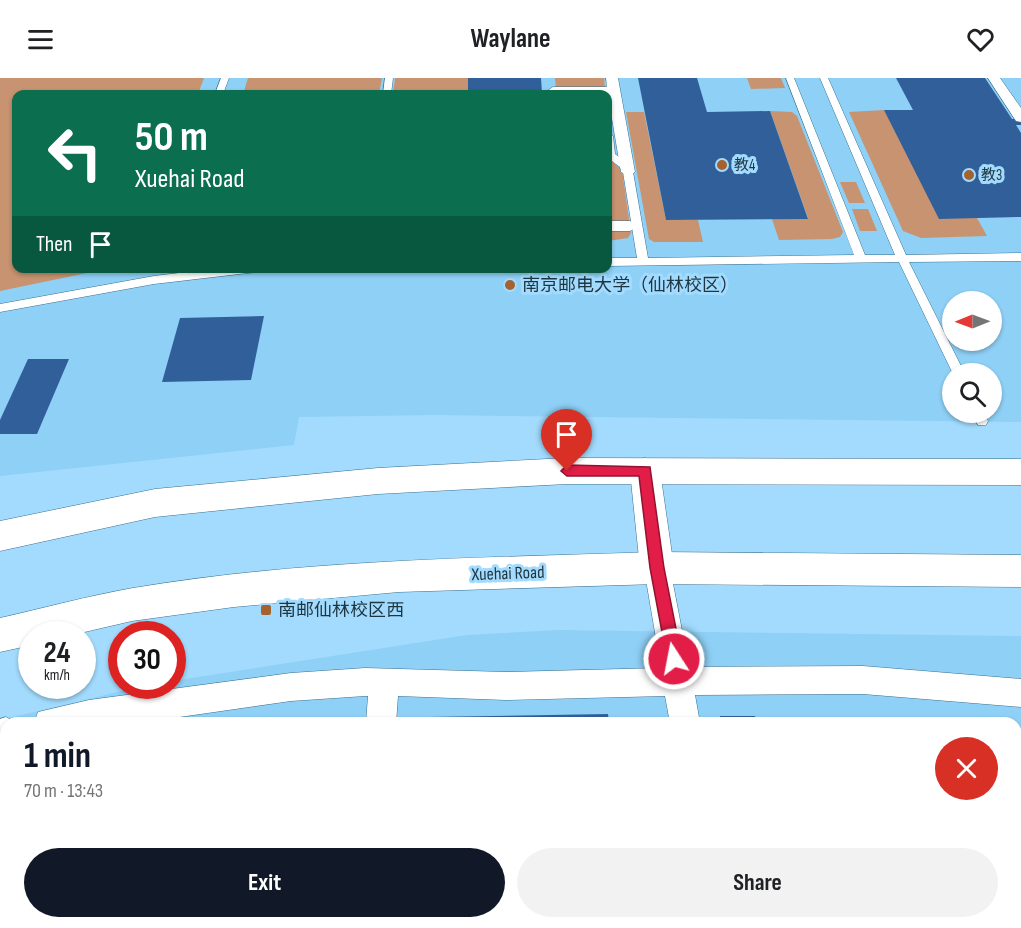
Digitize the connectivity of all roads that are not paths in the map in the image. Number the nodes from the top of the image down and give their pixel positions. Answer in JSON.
{"nodes":[{"id":1,"x":790,"y":78,"type":"edge"},
{"id":2,"x":824,"y":78,"type":"edge"},
{"id":3,"x":994,"y":78,"type":"edge"},
{"id":4,"x":613,"y":84,"type":"edge"},
{"id":5,"x":553,"y":88,"type":"edge"},
{"id":6,"x":1021,"y":118,"type":"edge"},
{"id":7,"x":612,"y":156,"type":"edge"},
{"id":8,"x":628,"y":172,"type":"junction"},
{"id":9,"x":612,"y":226,"type":"edge"},
{"id":10,"x":630,"y":226,"type":"dead end"},
{"id":11,"x":1021,"y":257,"type":"edge"},
{"id":12,"x":902,"y":258,"type":"junction"},
{"id":13,"x":861,"y":259,"type":"junction"},
{"id":14,"x":612,"y":262,"type":"edge"},
{"id":15,"x":643,"y":262,"type":"junction"},
{"id":16,"x":173,"y":273,"type":"edge"},
{"id":17,"x":156,"y":274,"type":"edge"},
{"id":18,"x":0,"y":308,"type":"edge"},
{"id":19,"x":954,"y":363,"type":"edge"},
{"id":20,"x":645,"y":471,"type":"junction"},
{"id":21,"x":1021,"y":472,"type":"edge"},
{"id":22,"x":0,"y":536,"type":"edge"},
{"id":23,"x":657,"y":568,"type":"junction"},
{"id":24,"x":1021,"y":571,"type":"edge"},
{"id":25,"x":0,"y":635,"type":"edge"},
{"id":26,"x":384,"y":682,"type":"junction"},
{"id":27,"x":679,"y":682,"type":"junction"},
{"id":28,"x":1021,"y":693,"type":"edge"},
{"id":29,"x":133,"y":716,"type":"edge"},
{"id":30,"x":381,"y":717,"type":"edge"},
{"id":31,"x":684,"y":717,"type":"edge"}],
"edges":[{"from":1,"to":13,"type":"lane"},
{"from":2,"to":12,"type":"lane"},
{"from":3,"to":6,"type":"street"},
{"from":4,"to":5,"type":"street"},
{"from":4,"to":8,"type":"street"},
{"from":7,"to":8,"type":"lane"},
{"from":8,"to":15,"type":"lane"},
{"from":9,"to":10,"type":"street"},
{"from":11,"to":12,"type":"lane"},
{"from":12,"to":13,"type":"lane"},
{"from":12,"to":19,"type":"lane"},
{"from":13,"to":15,"type":"lane"},
{"from":14,"to":15,"type":"lane"},
{"from":16,"to":17,"type":"lane"},
{"from":17,"to":18,"type":"lane"},
{"from":20,"to":21,"type":"main road"},
{"from":20,"to":22,"type":"main road"},
{"from":20,"to":23,"type":"street"},
{"from":23,"to":24,"type":"main road","name":"Xuehai Road"},
{"from":23,"to":25,"type":"main road","name":"Xuehai Road"},
{"from":23,"to":27,"type":"street"},
{"from":26,"to":27,"type":"street"},
{"from":26,"to":29,"type":"street"},
{"from":26,"to":30,"type":"street"},
{"from":27,"to":28,"type":"street"},
{"from":27,"to":31,"type":"street"}]}
